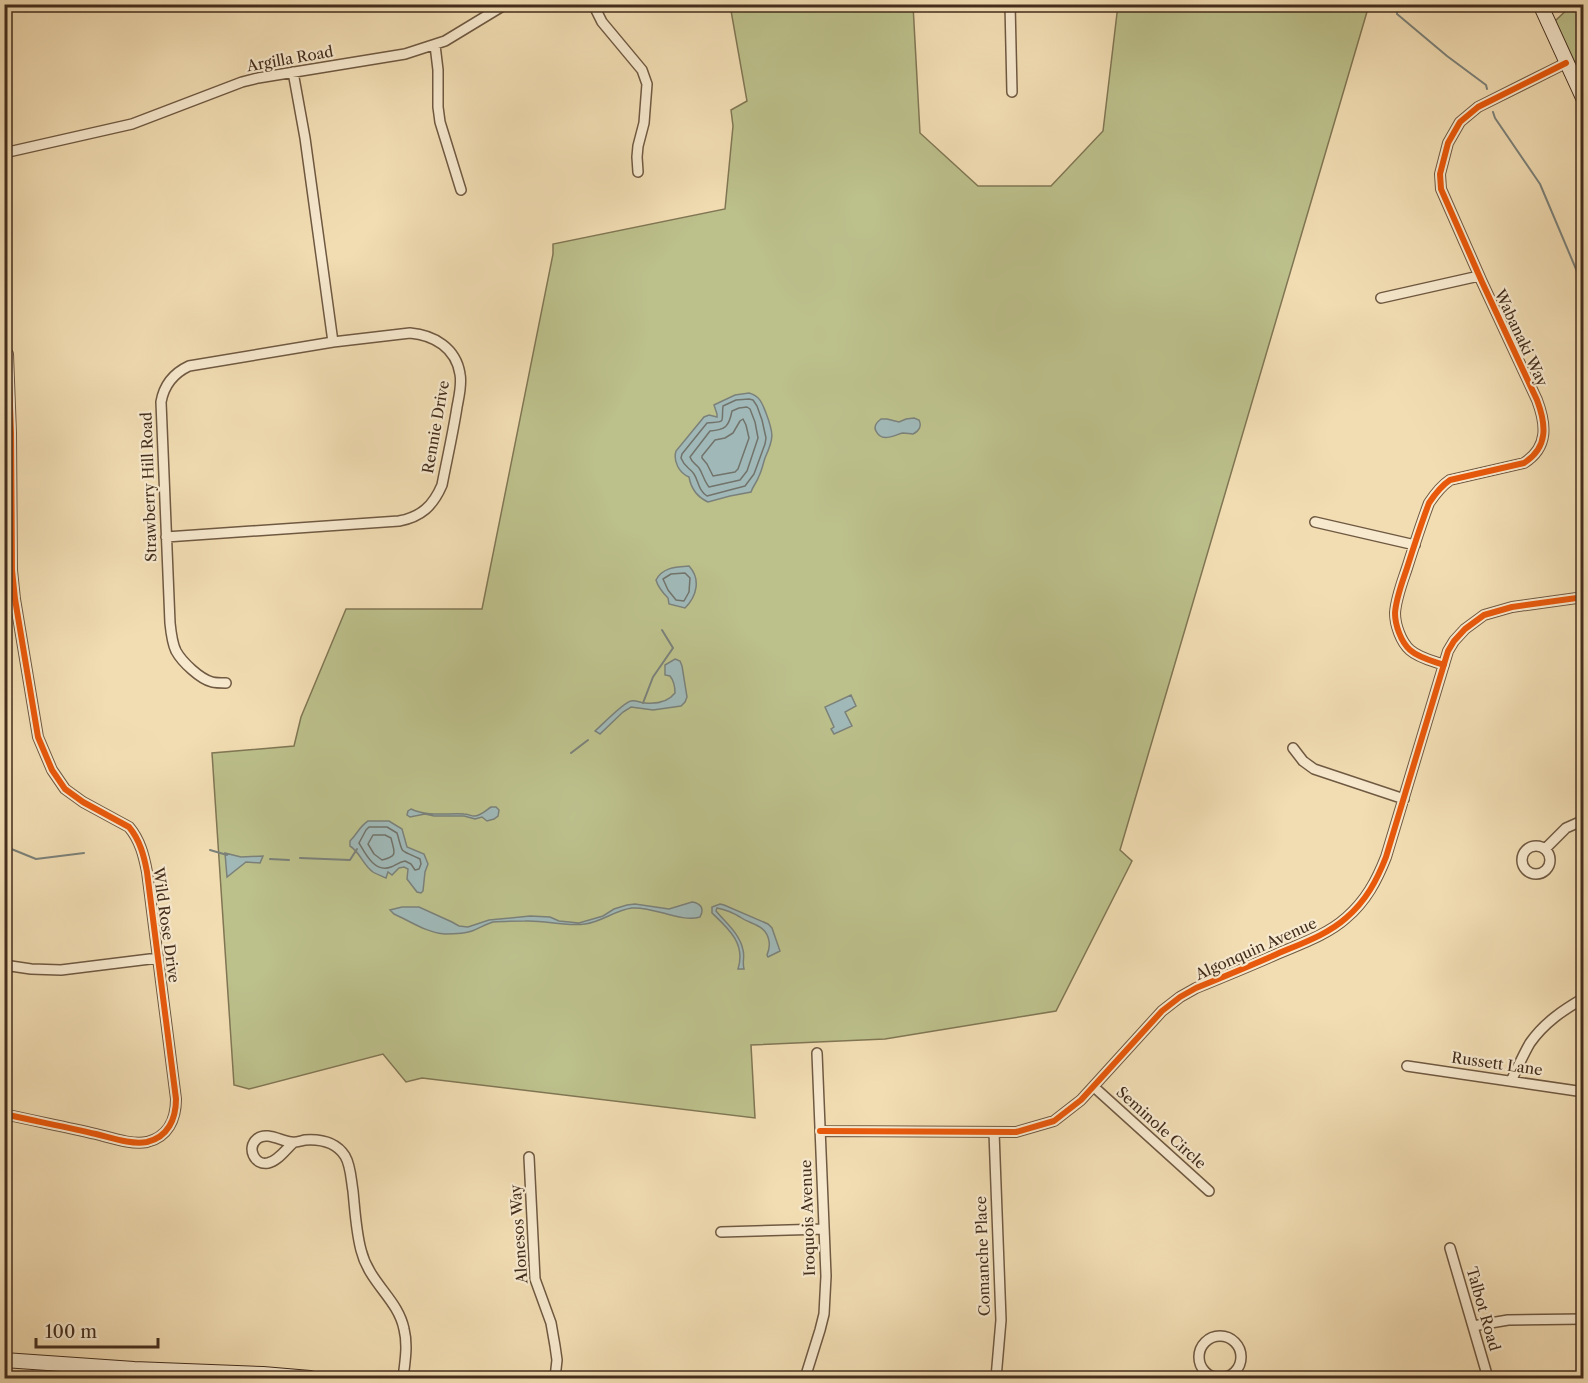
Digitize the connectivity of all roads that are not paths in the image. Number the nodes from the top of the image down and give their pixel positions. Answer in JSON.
{"nodes":[{"id":1,"x":593,"y":4,"type":"edge"},
{"id":2,"x":1010,"y":4,"type":"edge"},
{"id":3,"x":1540,"y":4,"type":"edge"},
{"id":4,"x":500,"y":6,"type":"edge"},
{"id":5,"x":435,"y":45,"type":"junction"},
{"id":6,"x":1566,"y":63,"type":"junction"},
{"id":7,"x":293,"y":72,"type":"junction"},
{"id":8,"x":1012,"y":92,"type":"dead end"},
{"id":9,"x":1584,"y":100,"type":"edge"},
{"id":10,"x":4,"y":153,"type":"edge"},
{"id":11,"x":638,"y":172,"type":"dead end"},
{"id":12,"x":461,"y":190,"type":"dead end"},
{"id":13,"x":1479,"y":276,"type":"junction"},
{"id":14,"x":1382,"y":298,"type":"dead end"},
{"id":15,"x":333,"y":342,"type":"junction"},
{"id":16,"x":4,"y":349,"type":"edge"},
{"id":17,"x":1315,"y":522,"type":"dead end"},
{"id":18,"x":166,"y":537,"type":"junction"},
{"id":19,"x":1415,"y":545,"type":"junction"},
{"id":20,"x":1584,"y":597,"type":"edge"},
{"id":21,"x":1444,"y":665,"type":"junction"},
{"id":22,"x":226,"y":682,"type":"dead end"},
{"id":23,"x":1293,"y":748,"type":"dead end"},
{"id":24,"x":1404,"y":799,"type":"junction"},
{"id":25,"x":1584,"y":819,"type":"edge"},
{"id":26,"x":1545,"y":849,"type":"dead end"},
{"id":27,"x":158,"y":958,"type":"junction"},
{"id":28,"x":4,"y":965,"type":"edge"},
{"id":29,"x":1584,"y":998,"type":"edge"},
{"id":30,"x":817,"y":1053,"type":"dead end"},
{"id":31,"x":1407,"y":1066,"type":"dead end"},
{"id":32,"x":1511,"y":1081,"type":"junction"},
{"id":33,"x":1094,"y":1087,"type":"junction"},
{"id":34,"x":1584,"y":1092,"type":"edge"},
{"id":35,"x":4,"y":1114,"type":"edge"},
{"id":36,"x":820,"y":1131,"type":"junction"},
{"id":37,"x":994,"y":1132,"type":"junction"},
{"id":38,"x":293,"y":1143,"type":"dead end"},
{"id":39,"x":529,"y":1157,"type":"dead end"},
{"id":40,"x":1209,"y":1191,"type":"dead end"},
{"id":41,"x":824,"y":1229,"type":"junction"},
{"id":42,"x":721,"y":1232,"type":"dead end"},
{"id":43,"x":1450,"y":1248,"type":"dead end"},
{"id":44,"x":1584,"y":1319,"type":"edge"},
{"id":45,"x":1473,"y":1326,"type":"junction"},
{"id":46,"x":4,"y":1360,"type":"edge"},
{"id":47,"x":1227,"y":1377,"type":"edge"},
{"id":48,"x":309,"y":1378,"type":"edge"},
{"id":49,"x":403,"y":1378,"type":"edge"},
{"id":50,"x":555,"y":1378,"type":"edge"},
{"id":51,"x":805,"y":1378,"type":"edge"},
{"id":52,"x":996,"y":1378,"type":"edge"},
{"id":53,"x":1488,"y":1378,"type":"edge"}],
"edges":[{"from":1,"to":11,"type":"street"},
{"from":2,"to":8,"type":"street"},
{"from":3,"to":6,"type":"main road"},
{"from":4,"to":5,"type":"street","name":"Argilla Road"},
{"from":5,"to":7,"type":"street","name":"Argilla Road"},
{"from":5,"to":12,"type":"street"},
{"from":6,"to":9,"type":"main road"},
{"from":6,"to":13,"type":"street","name":"Wabanaki Way"},
{"from":7,"to":10,"type":"street","name":"Argilla Road"},
{"from":7,"to":15,"type":"street"},
{"from":13,"to":14,"type":"street"},
{"from":13,"to":19,"type":"street","name":"Wabanaki Way"},
{"from":15,"to":18,"type":"street","name":"Strawberry Hill Road"},
{"from":15,"to":18,"type":"street","name":"Rennie Drive"},
{"from":16,"to":27,"type":"street","name":"Wild Rose Drive"},
{"from":17,"to":19,"type":"street"},
{"from":18,"to":22,"type":"street","name":"Strawberry Hill Road"},
{"from":19,"to":21,"type":"street","name":"Wabanaki Way"},
{"from":20,"to":21,"type":"street","name":"Algonquin Avenue"},
{"from":21,"to":24,"type":"street","name":"Algonquin Avenue"},
{"from":23,"to":24,"type":"street"},
{"from":24,"to":33,"type":"street","name":"Algonquin Avenue"},
{"from":25,"to":26,"type":"street"},
{"from":27,"to":28,"type":"street"},
{"from":27,"to":35,"type":"street","name":"Wild Rose Drive"},
{"from":29,"to":32,"type":"street"},
{"from":30,"to":36,"type":"street","name":"Iroquois Avenue"},
{"from":31,"to":32,"type":"street","name":"Russett Lane"},
{"from":32,"to":34,"type":"street","name":"Russett Lane"},
{"from":33,"to":37,"type":"street","name":"Algonquin Avenue"},
{"from":33,"to":40,"type":"street","name":"Seminole Circle"},
{"from":36,"to":37,"type":"street","name":"Algonquin Avenue"},
{"from":36,"to":41,"type":"street","name":"Iroquois Avenue"},
{"from":37,"to":52,"type":"street","name":"Comanche Place"},
{"from":38,"to":49,"type":"street"},
{"from":39,"to":50,"type":"street","name":"Alonesos Way"},
{"from":41,"to":42,"type":"street"},
{"from":41,"to":51,"type":"street","name":"Iroquois Avenue"},
{"from":43,"to":45,"type":"street","name":"Talbot Road"},
{"from":44,"to":45,"type":"street"},
{"from":45,"to":53,"type":"street","name":"Talbot Road"},
{"from":46,"to":48,"type":"main road"},
{"from":47,"to":47,"type":"street"}]}
